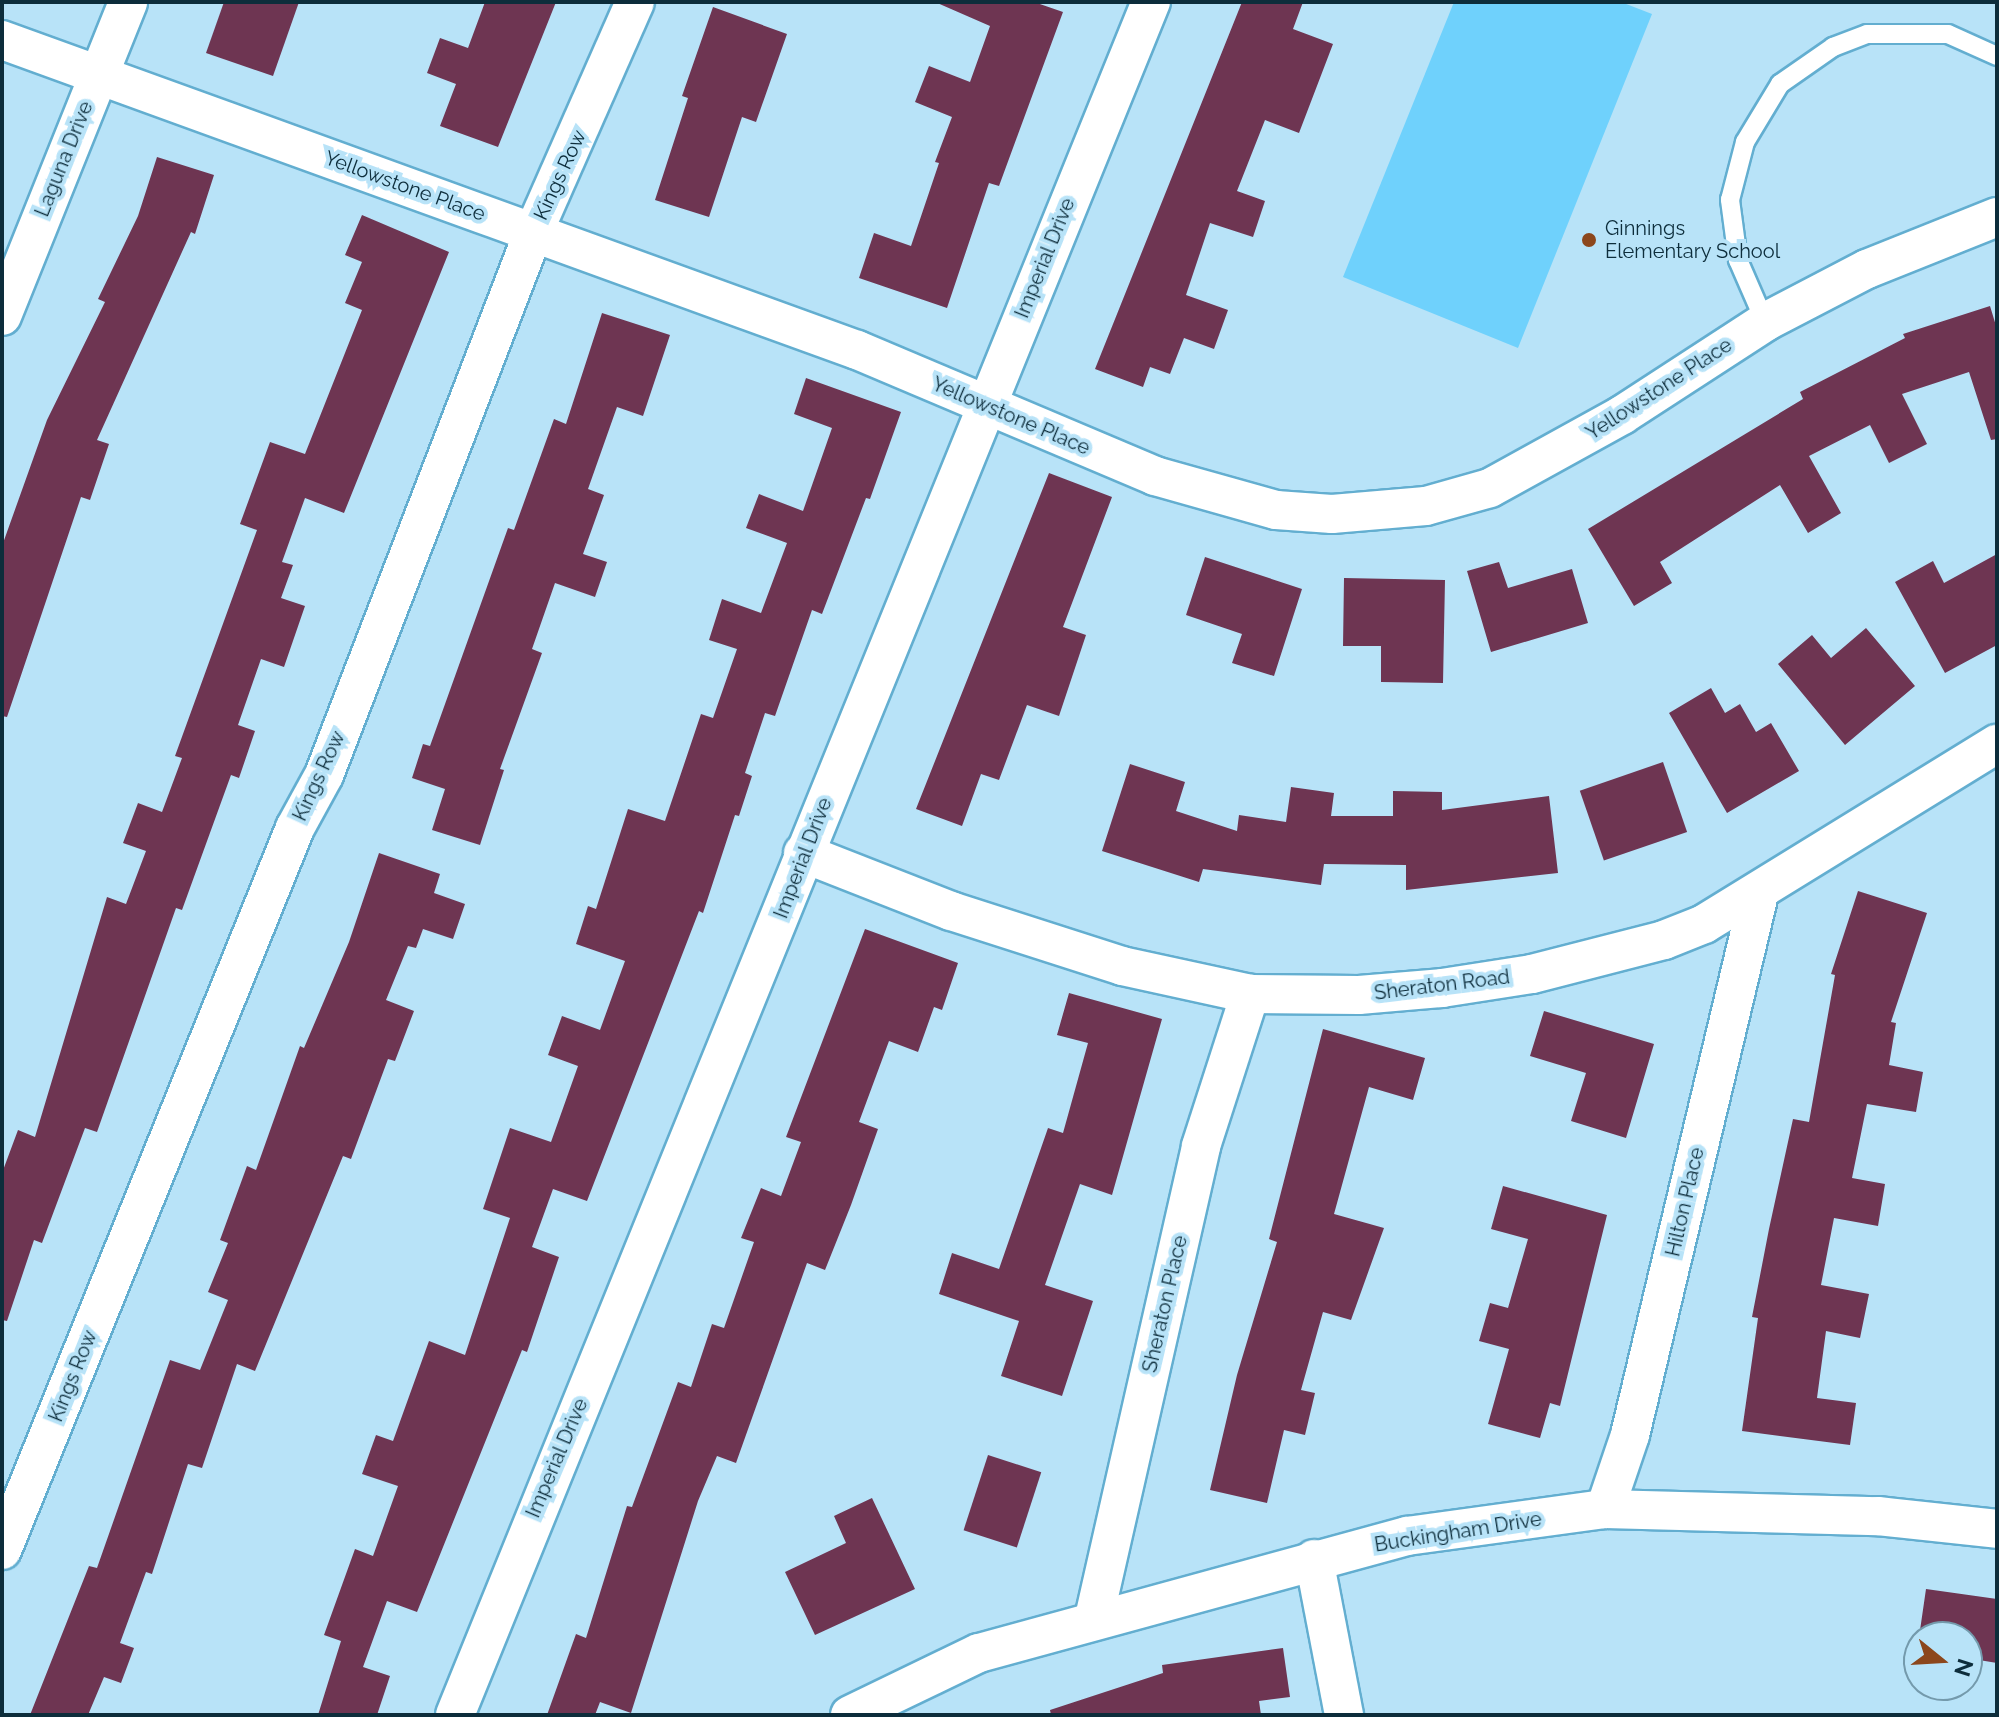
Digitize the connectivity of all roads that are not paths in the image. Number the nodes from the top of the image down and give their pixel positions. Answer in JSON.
{"nodes":[{"id":1,"x":128,"y":2,"type":"edge"},
{"id":2,"x":635,"y":2,"type":"edge"},
{"id":3,"x":1151,"y":2,"type":"edge"},
{"id":4,"x":2,"y":40,"type":"edge"},
{"id":5,"x":1997,"y":56,"type":"edge"},
{"id":6,"x":97,"y":74,"type":"junction"},
{"id":7,"x":1997,"y":217,"type":"edge"},
{"id":8,"x":534,"y":231,"type":"junction"},
{"id":9,"x":2,"y":316,"type":"edge"},
{"id":10,"x":1765,"y":322,"type":"junction"},
{"id":11,"x":988,"y":407,"type":"junction"},
{"id":12,"x":1997,"y":744,"type":"edge"},
{"id":13,"x":803,"y":853,"type":"junction"},
{"id":14,"x":1759,"y":894,"type":"junction"},
{"id":15,"x":1250,"y":994,"type":"junction"},
{"id":16,"x":1605,"y":1509,"type":"junction"},
{"id":17,"x":1997,"y":1529,"type":"edge"},
{"id":18,"x":2,"y":1550,"type":"edge"},
{"id":19,"x":1314,"y":1559,"type":"junction"},
{"id":20,"x":1094,"y":1618,"type":"junction"},
{"id":21,"x":455,"y":1715,"type":"edge"},
{"id":22,"x":850,"y":1715,"type":"edge"},
{"id":23,"x":1344,"y":1715,"type":"edge"}],
"edges":[{"from":1,"to":6,"type":"street","name":"Laguna Drive"},
{"from":2,"to":8,"type":"street","name":"Kings Row"},
{"from":3,"to":11,"type":"street","name":"Imperial Drive"},
{"from":4,"to":6,"type":"street","name":"Yellowstone Place"},
{"from":5,"to":10,"type":"lane"},
{"from":6,"to":8,"type":"street","name":"Yellowstone Place"},
{"from":6,"to":9,"type":"street","name":"Laguna Drive"},
{"from":7,"to":10,"type":"street","name":"Yellowstone Place"},
{"from":8,"to":11,"type":"street","name":"Yellowstone Place"},
{"from":8,"to":18,"type":"street","name":"Kings Row"},
{"from":10,"to":11,"type":"street","name":"Yellowstone Place"},
{"from":11,"to":13,"type":"street","name":"Imperial Drive"},
{"from":12,"to":14,"type":"street","name":"Sheraton Road"},
{"from":13,"to":15,"type":"street","name":"Sheraton Road"},
{"from":13,"to":21,"type":"street","name":"Imperial Drive"},
{"from":14,"to":15,"type":"street","name":"Sheraton Road"},
{"from":14,"to":16,"type":"street","name":"Hilton Place"},
{"from":15,"to":20,"type":"street","name":"Sheraton Place"},
{"from":16,"to":17,"type":"street","name":"Buckingham Drive"},
{"from":16,"to":19,"type":"street","name":"Buckingham Drive"},
{"from":19,"to":20,"type":"street","name":"Buckingham Drive"},
{"from":19,"to":23,"type":"street"},
{"from":20,"to":22,"type":"street","name":"Buckingham Drive"}]}
